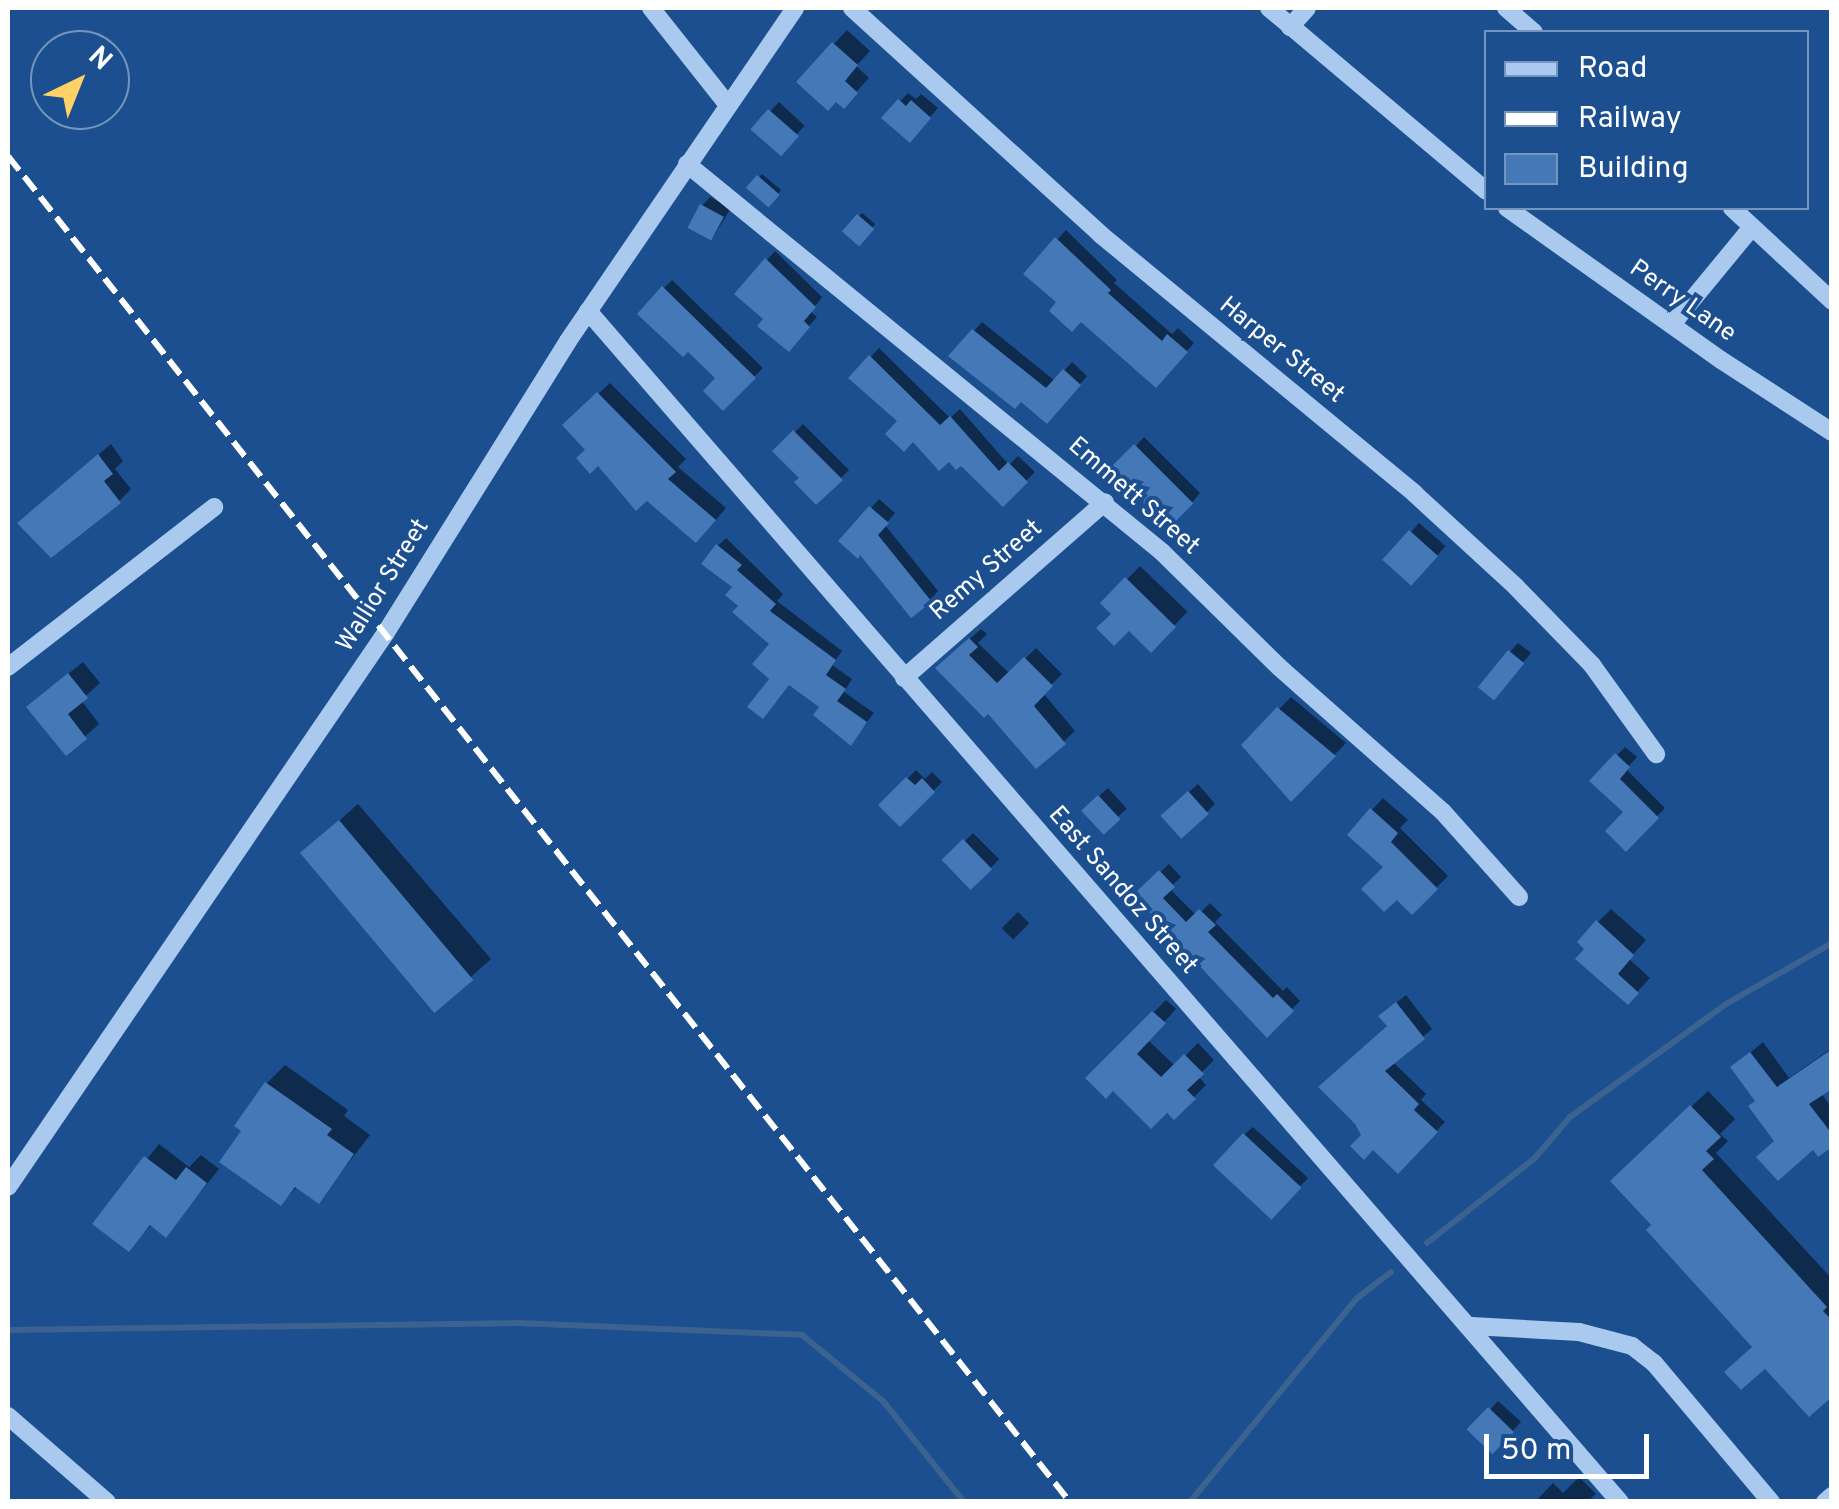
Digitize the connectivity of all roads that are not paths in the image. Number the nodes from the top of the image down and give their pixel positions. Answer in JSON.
{"nodes":[{"id":1,"x":652,"y":8,"type":"edge"},
{"id":2,"x":796,"y":8,"type":"edge"},
{"id":3,"x":852,"y":8,"type":"edge"},
{"id":4,"x":1268,"y":8,"type":"edge"},
{"id":5,"x":1307,"y":8,"type":"edge"},
{"id":6,"x":1506,"y":8,"type":"edge"},
{"id":7,"x":1290,"y":27,"type":"junction"},
{"id":8,"x":1532,"y":30,"type":"edge"},
{"id":9,"x":727,"y":104,"type":"junction"},
{"id":10,"x":687,"y":164,"type":"junction"},
{"id":11,"x":1484,"y":188,"type":"edge"},
{"id":12,"x":1510,"y":210,"type":"edge"},
{"id":13,"x":1734,"y":210,"type":"edge"},
{"id":14,"x":1752,"y":227,"type":"junction"},
{"id":15,"x":1832,"y":302,"type":"edge"},
{"id":16,"x":588,"y":312,"type":"junction"},
{"id":17,"x":1673,"y":323,"type":"junction"},
{"id":18,"x":1832,"y":432,"type":"edge"},
{"id":19,"x":1105,"y":502,"type":"junction"},
{"id":20,"x":214,"y":507,"type":"dead end"},
{"id":21,"x":8,"y":667,"type":"edge"},
{"id":22,"x":904,"y":678,"type":"junction"},
{"id":23,"x":1656,"y":754,"type":"dead end"},
{"id":24,"x":1519,"y":896,"type":"dead end"},
{"id":25,"x":8,"y":1186,"type":"edge"},
{"id":26,"x":1472,"y":1326,"type":"junction"},
{"id":27,"x":8,"y":1416,"type":"edge"},
{"id":28,"x":1832,"y":1496,"type":"edge"},
{"id":29,"x":107,"y":1502,"type":"edge"},
{"id":30,"x":1620,"y":1502,"type":"edge"},
{"id":31,"x":1771,"y":1502,"type":"edge"},
{"id":32,"x":1825,"y":1502,"type":"edge"}],
"edges":[{"from":1,"to":9,"type":"street"},
{"from":2,"to":9,"type":"street","name":"Wallior Street"},
{"from":3,"to":23,"type":"street","name":"Harper Street"},
{"from":4,"to":7,"type":"street"},
{"from":5,"to":7,"type":"street"},
{"from":6,"to":8,"type":"street"},
{"from":7,"to":11,"type":"street"},
{"from":9,"to":10,"type":"street","name":"Wallior Street"},
{"from":10,"to":16,"type":"street","name":"Wallior Street"},
{"from":10,"to":19,"type":"street","name":"Emmett Street"},
{"from":12,"to":17,"type":"street","name":"Perry Lane"},
{"from":13,"to":14,"type":"street"},
{"from":14,"to":15,"type":"street"},
{"from":14,"to":17,"type":"street"},
{"from":16,"to":22,"type":"street","name":"East Sandoz Street"},
{"from":16,"to":25,"type":"street","name":"Wallior Street"},
{"from":17,"to":18,"type":"street","name":"Perry Lane"},
{"from":19,"to":22,"type":"street","name":"Remy Street"},
{"from":19,"to":24,"type":"street","name":"Emmett Street"},
{"from":20,"to":21,"type":"street"},
{"from":22,"to":26,"type":"street","name":"East Sandoz Street"},
{"from":26,"to":30,"type":"street","name":"East Sandoz Street"},
{"from":26,"to":31,"type":"street"},
{"from":27,"to":29,"type":"street"},
{"from":28,"to":32,"type":"street"}]}
